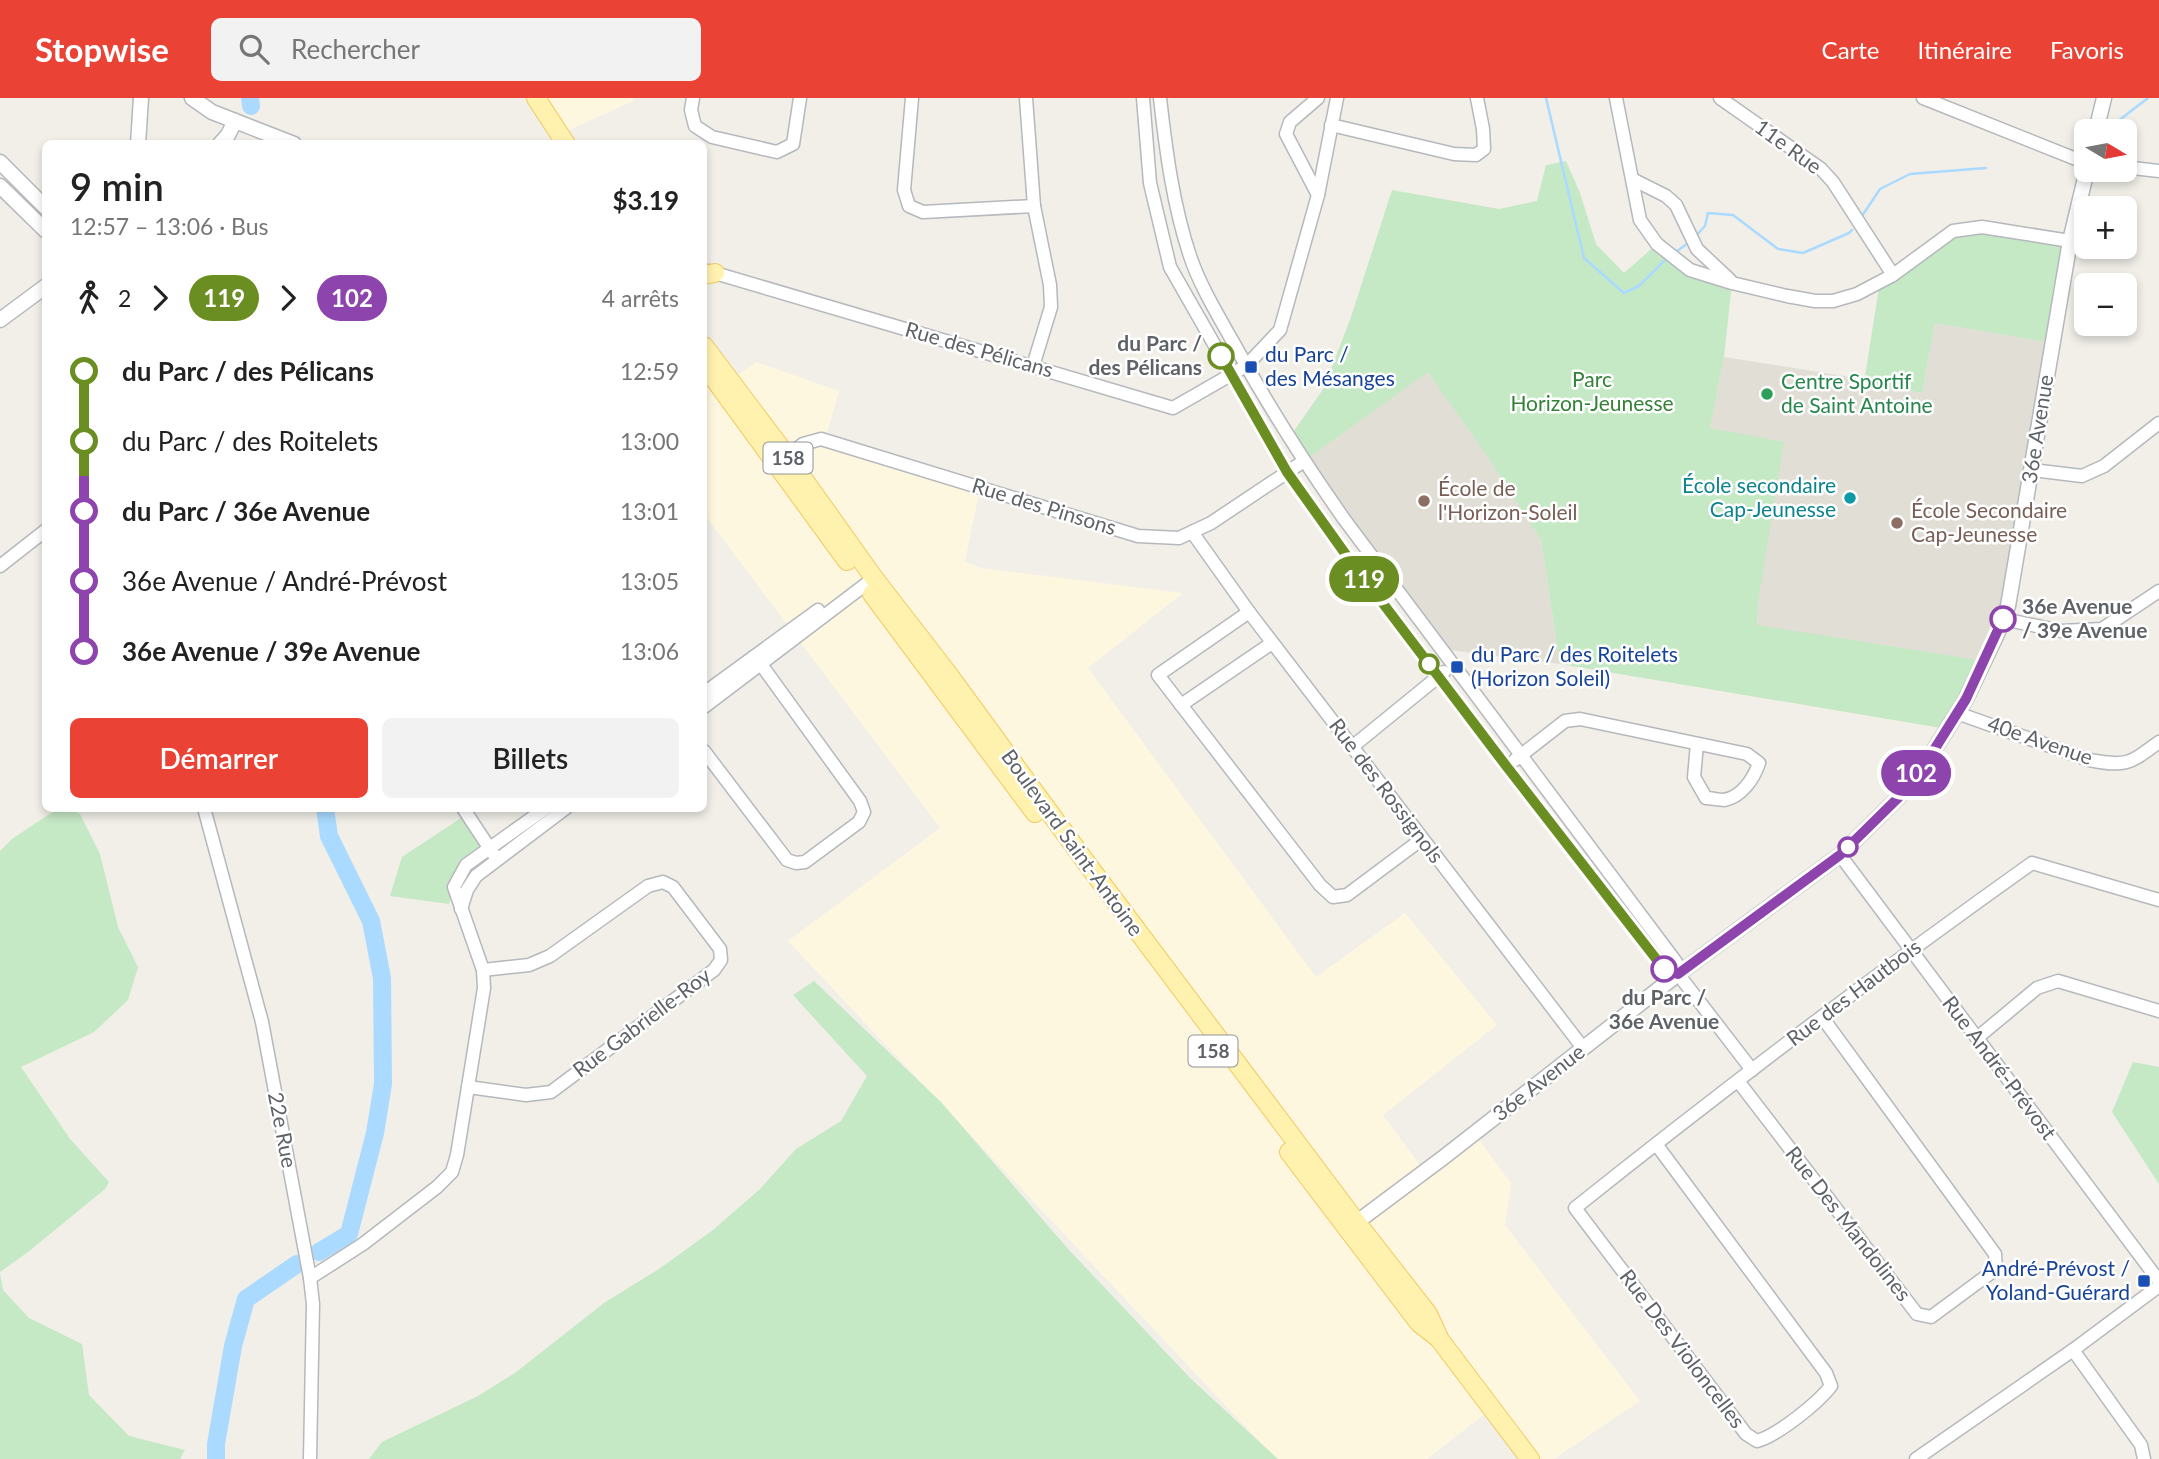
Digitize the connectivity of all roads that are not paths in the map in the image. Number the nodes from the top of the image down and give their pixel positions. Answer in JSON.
{"nodes":[{"id":1,"x":141,"y":98,"type":"edge"},
{"id":2,"x":192,"y":98,"type":"edge"},
{"id":3,"x":536,"y":98,"type":"edge"},
{"id":4,"x":693,"y":98,"type":"edge"},
{"id":5,"x":800,"y":98,"type":"edge"},
{"id":6,"x":912,"y":98,"type":"edge"},
{"id":7,"x":1026,"y":98,"type":"edge"},
{"id":8,"x":1143,"y":98,"type":"edge"},
{"id":9,"x":1160,"y":98,"type":"edge"},
{"id":10,"x":1318,"y":98,"type":"edge"},
{"id":11,"x":1337,"y":98,"type":"edge"},
{"id":12,"x":1477,"y":98,"type":"edge"},
{"id":13,"x":1616,"y":98,"type":"edge"},
{"id":14,"x":1720,"y":98,"type":"edge"},
{"id":15,"x":1923,"y":98,"type":"edge"},
{"id":16,"x":2104,"y":98,"type":"edge"},
{"id":17,"x":2099,"y":119,"type":"edge"},
{"id":18,"x":234,"y":121,"type":"junction"},
{"id":19,"x":1331,"y":125,"type":"junction"},
{"id":20,"x":138,"y":140,"type":"edge"},
{"id":21,"x":224,"y":140,"type":"edge"},
{"id":22,"x":284,"y":140,"type":"edge"},
{"id":23,"x":563,"y":140,"type":"edge"},
{"id":24,"x":2074,"y":158,"type":"edge"},
{"id":25,"x":2159,"y":158,"type":"edge"},
{"id":26,"x":2,"y":169,"type":"edge"},
{"id":27,"x":2137,"y":169,"type":"edge"},
{"id":28,"x":2155,"y":171,"type":"edge"},
{"id":29,"x":1634,"y":180,"type":"junction"},
{"id":30,"x":2084,"y":182,"type":"edge"},
{"id":31,"x":0,"y":186,"type":"edge"},
{"id":32,"x":1318,"y":195,"type":"junction"},
{"id":33,"x":42,"y":204,"type":"edge"},
{"id":34,"x":1034,"y":206,"type":"junction"},
{"id":35,"x":42,"y":227,"type":"edge"},
{"id":36,"x":2070,"y":241,"type":"junction"},
{"id":37,"x":707,"y":272,"type":"edge"},
{"id":38,"x":1893,"y":275,"type":"junction"},
{"id":39,"x":1732,"y":283,"type":"junction"},
{"id":40,"x":42,"y":289,"type":"edge"},
{"id":41,"x":0,"y":320,"type":"edge"},
{"id":42,"x":707,"y":350,"type":"edge"},
{"id":43,"x":1033,"y":366,"type":"junction"},
{"id":44,"x":1246,"y":366,"type":"junction"},
{"id":45,"x":707,"y":369,"type":"edge"},
{"id":46,"x":1231,"y":374,"type":"junction"},
{"id":47,"x":2159,"y":423,"type":"edge"},
{"id":48,"x":781,"y":461,"type":"junction"},
{"id":49,"x":1304,"y":461,"type":"junction"},
{"id":50,"x":2032,"y":470,"type":"junction"},
{"id":51,"x":1287,"y":472,"type":"junction"},
{"id":52,"x":1192,"y":532,"type":"junction"},
{"id":53,"x":42,"y":533,"type":"edge"},
{"id":54,"x":1361,"y":542,"type":"junction"},
{"id":55,"x":1344,"y":552,"type":"junction"},
{"id":56,"x":0,"y":566,"type":"edge"},
{"id":57,"x":867,"y":579,"type":"junction"},
{"id":58,"x":2159,"y":591,"type":"edge"},
{"id":59,"x":1249,"y":611,"type":"junction"},
{"id":60,"x":2003,"y":619,"type":"junction"},
{"id":61,"x":1272,"y":643,"type":"junction"},
{"id":62,"x":758,"y":660,"type":"junction"},
{"id":63,"x":1453,"y":666,"type":"junction"},
{"id":64,"x":1438,"y":676,"type":"junction"},
{"id":65,"x":707,"y":691,"type":"edge"},
{"id":66,"x":707,"y":704,"type":"edge"},
{"id":67,"x":1181,"y":705,"type":"junction"},
{"id":68,"x":1957,"y":713,"type":"junction"},
{"id":69,"x":2159,"y":742,"type":"edge"},
{"id":70,"x":1697,"y":744,"type":"junction"},
{"id":71,"x":1352,"y":747,"type":"junction"},
{"id":72,"x":707,"y":755,"type":"edge"},
{"id":73,"x":1521,"y":755,"type":"junction"},
{"id":74,"x":1507,"y":767,"type":"junction"},
{"id":75,"x":205,"y":812,"type":"edge"},
{"id":76,"x":466,"y":812,"type":"edge"},
{"id":77,"x":539,"y":812,"type":"edge"},
{"id":78,"x":561,"y":812,"type":"edge"},
{"id":79,"x":1422,"y":839,"type":"junction"},
{"id":80,"x":489,"y":848,"type":"junction"},
{"id":81,"x":1840,"y":855,"type":"junction"},
{"id":82,"x":497,"y":860,"type":"junction"},
{"id":83,"x":2159,"y":900,"type":"edge"},
{"id":84,"x":461,"y":909,"type":"junction"},
{"id":85,"x":1910,"y":949,"type":"junction"},
{"id":86,"x":483,"y":970,"type":"junction"},
{"id":87,"x":1678,"y":974,"type":"junction"},
{"id":88,"x":2159,"y":1011,"type":"edge"},
{"id":89,"x":1822,"y":1017,"type":"junction"},
{"id":90,"x":1977,"y":1038,"type":"junction"},
{"id":91,"x":1583,"y":1048,"type":"junction"},
{"id":92,"x":1752,"y":1070,"type":"junction"},
{"id":93,"x":1738,"y":1081,"type":"junction"},
{"id":94,"x":468,"y":1087,"type":"junction"},
{"id":95,"x":1656,"y":1144,"type":"junction"},
{"id":96,"x":1575,"y":1208,"type":"joint"},
{"id":97,"x":1352,"y":1227,"type":"junction"},
{"id":98,"x":310,"y":1278,"type":"junction"},
{"id":99,"x":2159,"y":1284,"type":"edge"},
{"id":100,"x":2073,"y":1350,"type":"junction"},
{"id":101,"x":310,"y":1459,"type":"edge"},
{"id":102,"x":1530,"y":1459,"type":"edge"},
{"id":103,"x":1916,"y":1459,"type":"edge"},
{"id":104,"x":2144,"y":1459,"type":"edge"}],
"edges":[{"from":1,"to":20,"type":"street"},
{"from":2,"to":18,"type":"street"},
{"from":3,"to":23,"type":"main road"},
{"from":4,"to":5,"type":"street"},
{"from":6,"to":34,"type":"street"},
{"from":7,"to":34,"type":"street"},
{"from":8,"to":46,"type":"street"},
{"from":9,"to":44,"type":"street"},
{"from":10,"to":32,"type":"street"},
{"from":11,"to":19,"type":"street","name":"Rue des Pélicans"},
{"from":12,"to":19,"type":"street"},
{"from":13,"to":29,"type":"street"},
{"from":14,"to":38,"type":"street","name":"11e Rue"},
{"from":15,"to":24,"type":"street"},
{"from":16,"to":17,"type":"street"},
{"from":18,"to":21,"type":"street"},
{"from":18,"to":22,"type":"street"},
{"from":19,"to":32,"type":"street","name":"Rue des Pélicans"},
{"from":25,"to":28,"type":"street"},
{"from":26,"to":33,"type":"street"},
{"from":27,"to":28,"type":"street"},
{"from":29,"to":39,"type":"street"},
{"from":29,"to":39,"type":"street"},
{"from":30,"to":36,"type":"street","name":"36e Avenue"},
{"from":31,"to":35,"type":"street"},
{"from":32,"to":44,"type":"street","name":"Rue des Pélicans"},
{"from":34,"to":43,"type":"street"},
{"from":36,"to":38,"type":"street"},
{"from":36,"to":50,"type":"street","name":"36e Avenue"},
{"from":37,"to":43,"type":"street","name":"Rue des Pélicans"},
{"from":38,"to":39,"type":"street"},
{"from":40,"to":41,"type":"street"},
{"from":42,"to":48,"type":"main road","name":"Boulevard Saint-Antoine","number":"158"},
{"from":43,"to":46,"type":"street","name":"Rue des Pélicans"},
{"from":44,"to":46,"type":"street","name":"Rue des Pélicans"},
{"from":44,"to":49,"type":"street"},
{"from":45,"to":48,"type":"main road","name":"Boulevard Saint-Antoine","number":"158"},
{"from":46,"to":51,"type":"street"},
{"from":47,"to":50,"type":"street"},
{"from":48,"to":52,"type":"street","name":"Rue des Pinsons"},
{"from":48,"to":57,"type":"main road","name":"Boulevard Saint-Antoine","number":"158"},
{"from":49,"to":51,"type":"street","name":"Rue des Pinsons"},
{"from":49,"to":54,"type":"street"},
{"from":50,"to":60,"type":"street","name":"36e Avenue"},
{"from":51,"to":52,"type":"street","name":"Rue des Pinsons"},
{"from":51,"to":55,"type":"street"},
{"from":52,"to":59,"type":"street","name":"Rue des Rossignols"},
{"from":53,"to":56,"type":"street"},
{"from":54,"to":55,"type":"street"},
{"from":54,"to":63,"type":"street"},
{"from":55,"to":64,"type":"street"},
{"from":57,"to":62,"type":"street"},
{"from":57,"to":97,"type":"main road","name":"Boulevard Saint-Antoine","number":"158"},
{"from":58,"to":60,"type":"street"},
{"from":59,"to":61,"type":"street","name":"Rue des Rossignols"},
{"from":59,"to":67,"type":"street"},
{"from":60,"to":68,"type":"street","name":"36e Avenue"},
{"from":61,"to":67,"type":"street"},
{"from":61,"to":71,"type":"street","name":"Rue des Rossignols"},
{"from":62,"to":65,"type":"street"},
{"from":62,"to":66,"type":"street"},
{"from":62,"to":72,"type":"street"},
{"from":63,"to":64,"type":"street"},
{"from":63,"to":73,"type":"street"},
{"from":64,"to":71,"type":"street"},
{"from":64,"to":74,"type":"street"},
{"from":67,"to":79,"type":"street"},
{"from":68,"to":69,"type":"street","name":"40e Avenue"},
{"from":68,"to":81,"type":"street","name":"36e Avenue"},
{"from":70,"to":70,"type":"street"},
{"from":70,"to":73,"type":"street"},
{"from":71,"to":79,"type":"street","name":"Rue des Rossignols"},
{"from":73,"to":74,"type":"street"},
{"from":73,"to":87,"type":"street"},
{"from":74,"to":87,"type":"street"},
{"from":75,"to":98,"type":"street","name":"22e Rue"},
{"from":76,"to":80,"type":"street"},
{"from":77,"to":80,"type":"street"},
{"from":78,"to":82,"type":"street"},
{"from":79,"to":91,"type":"street","name":"Rue des Rossignols"},
{"from":80,"to":82,"type":"street"},
{"from":80,"to":84,"type":"street"},
{"from":81,"to":85,"type":"street","name":"Rue André-Prévost"},
{"from":81,"to":87,"type":"street","name":"36e Avenue"},
{"from":82,"to":84,"type":"street"},
{"from":83,"to":85,"type":"street","name":"Rue des Hautbois"},
{"from":84,"to":86,"type":"street"},
{"from":85,"to":89,"type":"street","name":"Rue des Hautbois"},
{"from":85,"to":90,"type":"street","name":"Rue André-Prévost"},
{"from":86,"to":94,"type":"street"},
{"from":86,"to":94,"type":"street","name":"Rue Gabrielle-Roy"},
{"from":87,"to":91,"type":"street","name":"36e Avenue"},
{"from":87,"to":92,"type":"street"},
{"from":88,"to":90,"type":"street"},
{"from":89,"to":92,"type":"street","name":"Rue des Hautbois"},
{"from":89,"to":93,"type":"street","name":"Rue Des Mandolines"},
{"from":90,"to":99,"type":"street","name":"Rue André-Prévost"},
{"from":91,"to":97,"type":"street","name":"36e Avenue"},
{"from":92,"to":93,"type":"street","name":"Rue des Hautbois"},
{"from":93,"to":95,"type":"street","name":"Rue des Hautbois"},
{"from":94,"to":98,"type":"street"},
{"from":95,"to":96,"type":"street","name":"Rue des Hautbois"},
{"from":95,"to":96,"type":"street","name":"Rue Des Violoncelles"},
{"from":97,"to":102,"type":"main road","name":"Boulevard Saint-Antoine","number":"158"},
{"from":98,"to":101,"type":"street","name":"22e Rue"},
{"from":99,"to":100,"type":"street"},
{"from":100,"to":103,"type":"street"},
{"from":100,"to":104,"type":"street"}]}
